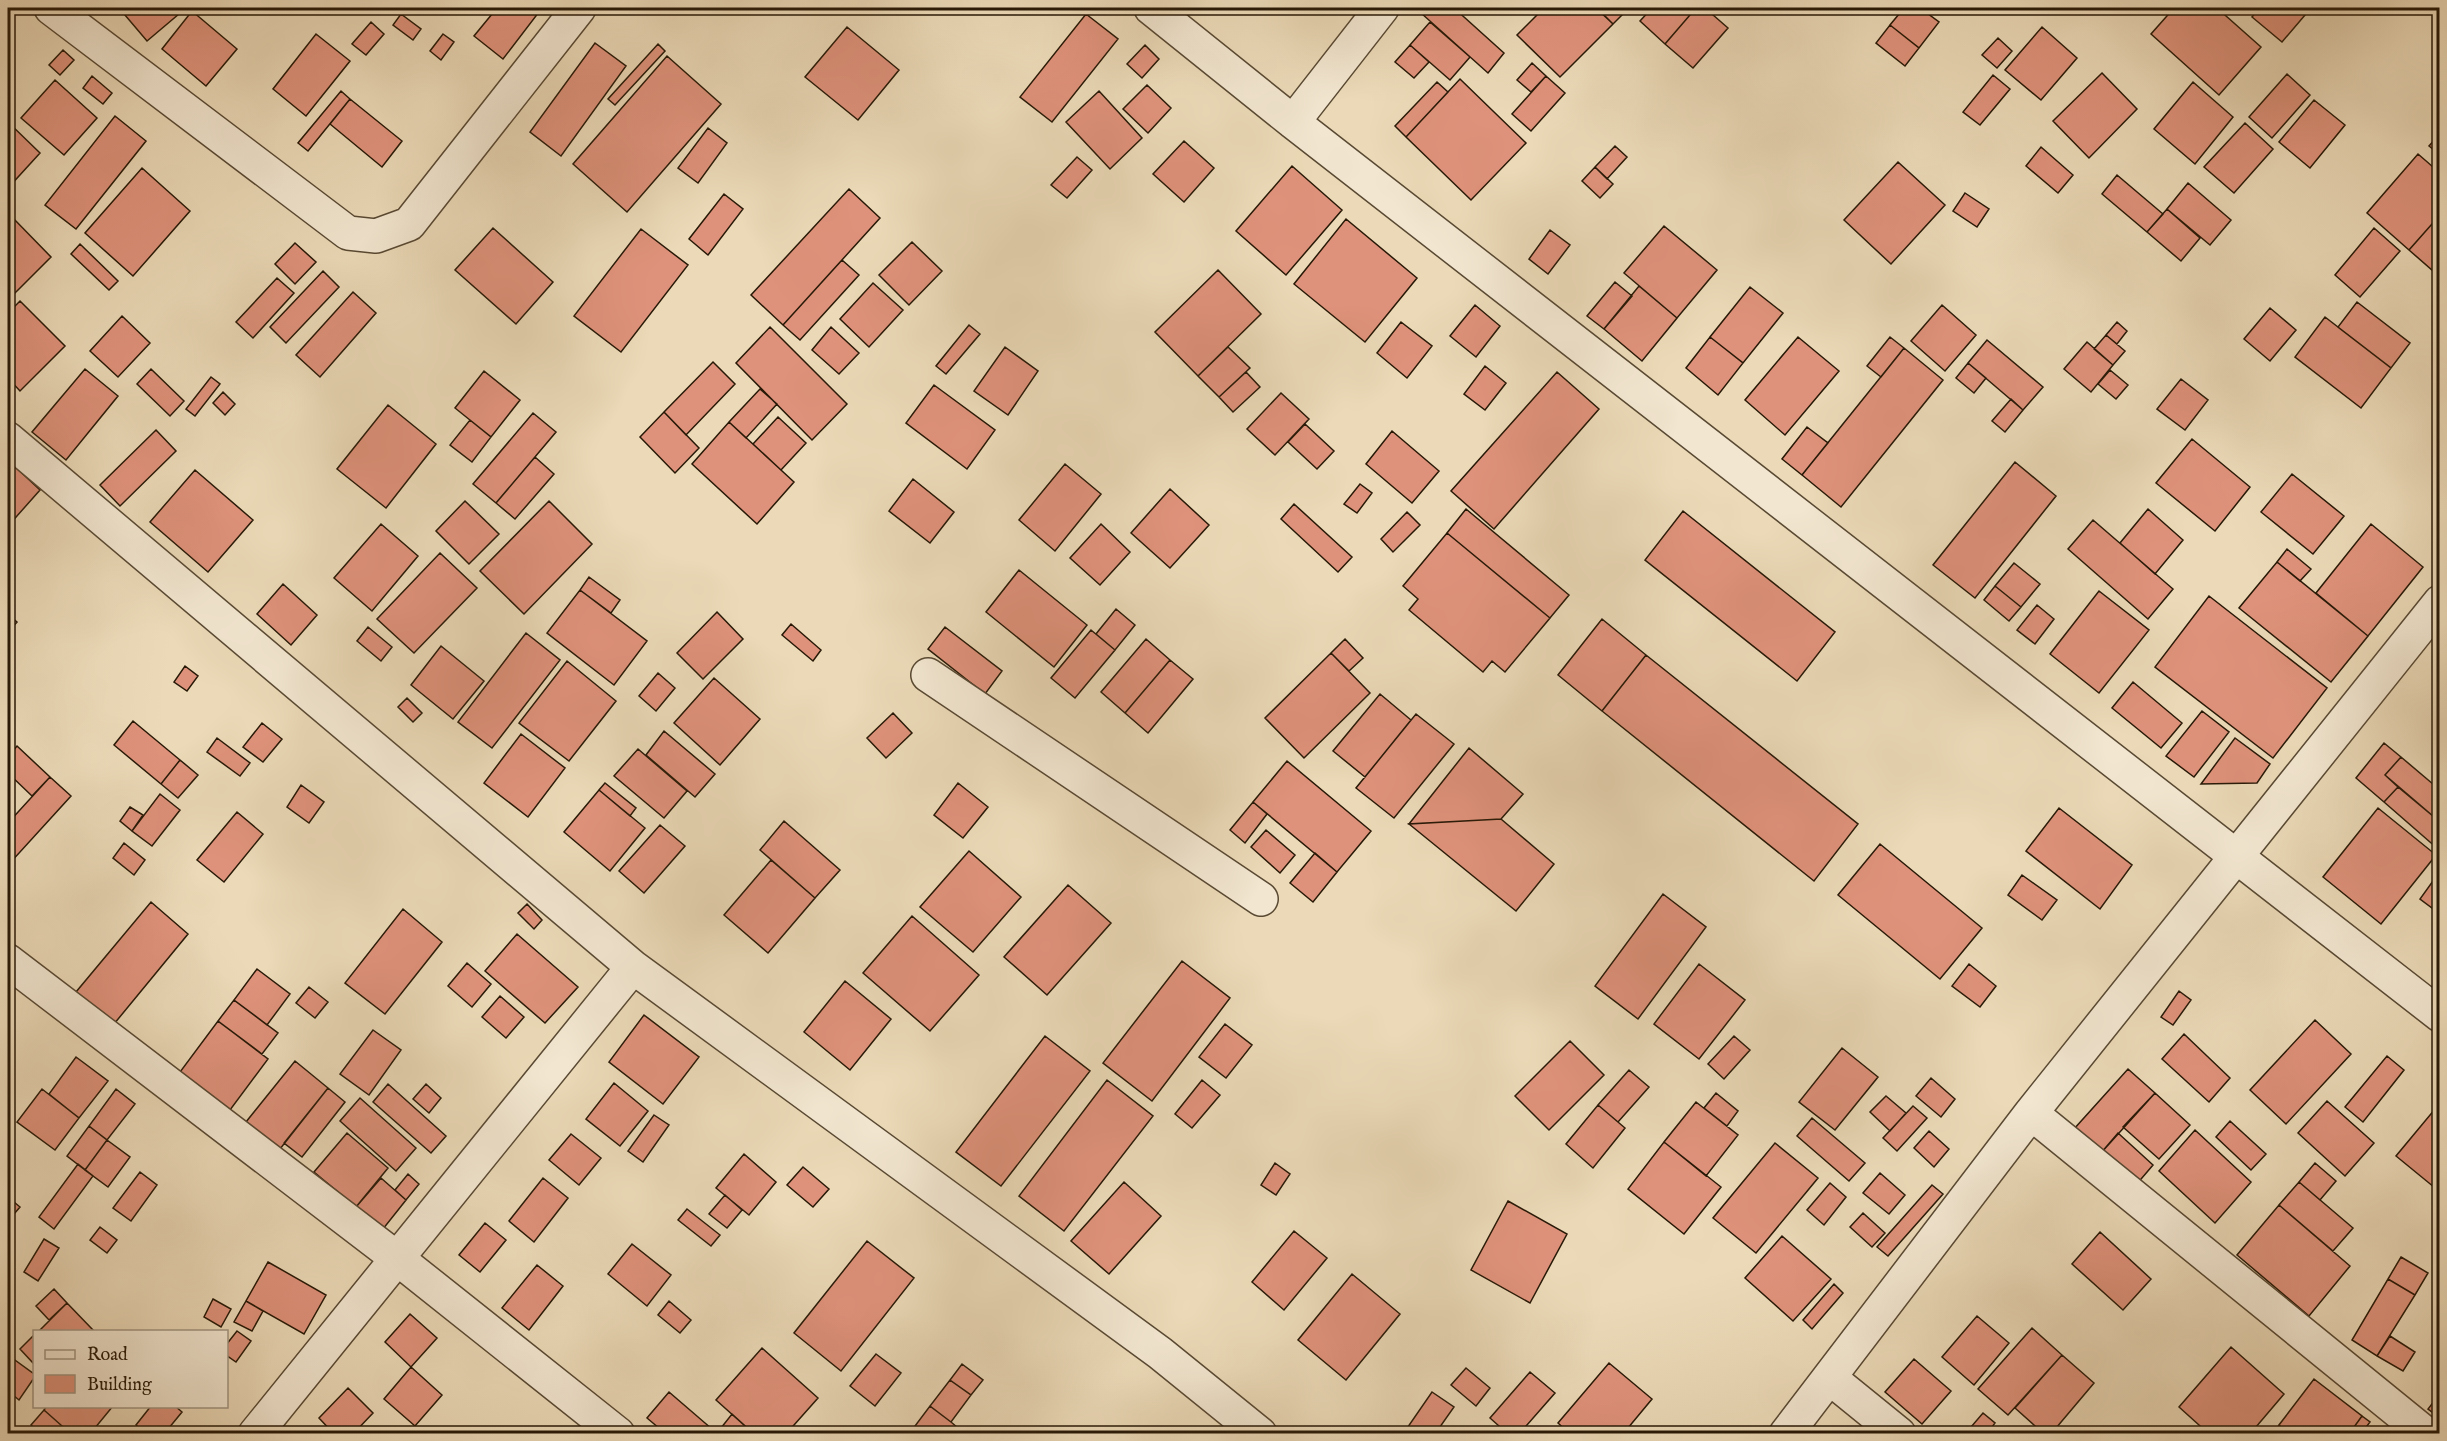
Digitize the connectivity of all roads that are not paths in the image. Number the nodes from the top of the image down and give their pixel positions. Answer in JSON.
{"nodes":[{"id":1,"x":51,"y":8,"type":"edge"},
{"id":2,"x":579,"y":8,"type":"edge"},
{"id":3,"x":1151,"y":8,"type":"edge"},
{"id":4,"x":1382,"y":8,"type":"edge"},
{"id":5,"x":1293,"y":123,"type":"junction"},
{"id":6,"x":8,"y":439,"type":"edge"},
{"id":7,"x":2439,"y":602,"type":"edge"},
{"id":8,"x":928,"y":675,"type":"dead end"},
{"id":9,"x":2235,"y":856,"type":"junction"},
{"id":10,"x":1261,"y":899,"type":"dead end"},
{"id":11,"x":8,"y":961,"type":"edge"},
{"id":12,"x":633,"y":967,"type":"junction"},
{"id":13,"x":2439,"y":1016,"type":"edge"},
{"id":14,"x":2031,"y":1113,"type":"junction"},
{"id":15,"x":398,"y":1259,"type":"junction"},
{"id":16,"x":1830,"y":1378,"type":"junction"},
{"id":17,"x":255,"y":1434,"type":"edge"},
{"id":18,"x":618,"y":1434,"type":"edge"},
{"id":19,"x":1260,"y":1434,"type":"edge"},
{"id":20,"x":1786,"y":1434,"type":"edge"},
{"id":21,"x":1899,"y":1434,"type":"edge"},
{"id":22,"x":2426,"y":1434,"type":"edge"}],
"edges":[{"from":1,"to":2,"type":"street"},
{"from":3,"to":5,"type":"street"},
{"from":4,"to":5,"type":"street"},
{"from":5,"to":9,"type":"street"},
{"from":6,"to":12,"type":"street"},
{"from":7,"to":9,"type":"street"},
{"from":8,"to":10,"type":"street"},
{"from":9,"to":13,"type":"street"},
{"from":9,"to":14,"type":"street"},
{"from":11,"to":15,"type":"street"},
{"from":12,"to":15,"type":"street"},
{"from":12,"to":19,"type":"street"},
{"from":14,"to":16,"type":"street"},
{"from":14,"to":22,"type":"street"},
{"from":15,"to":17,"type":"street"},
{"from":15,"to":18,"type":"street"},
{"from":16,"to":20,"type":"street"},
{"from":16,"to":21,"type":"street"}]}
